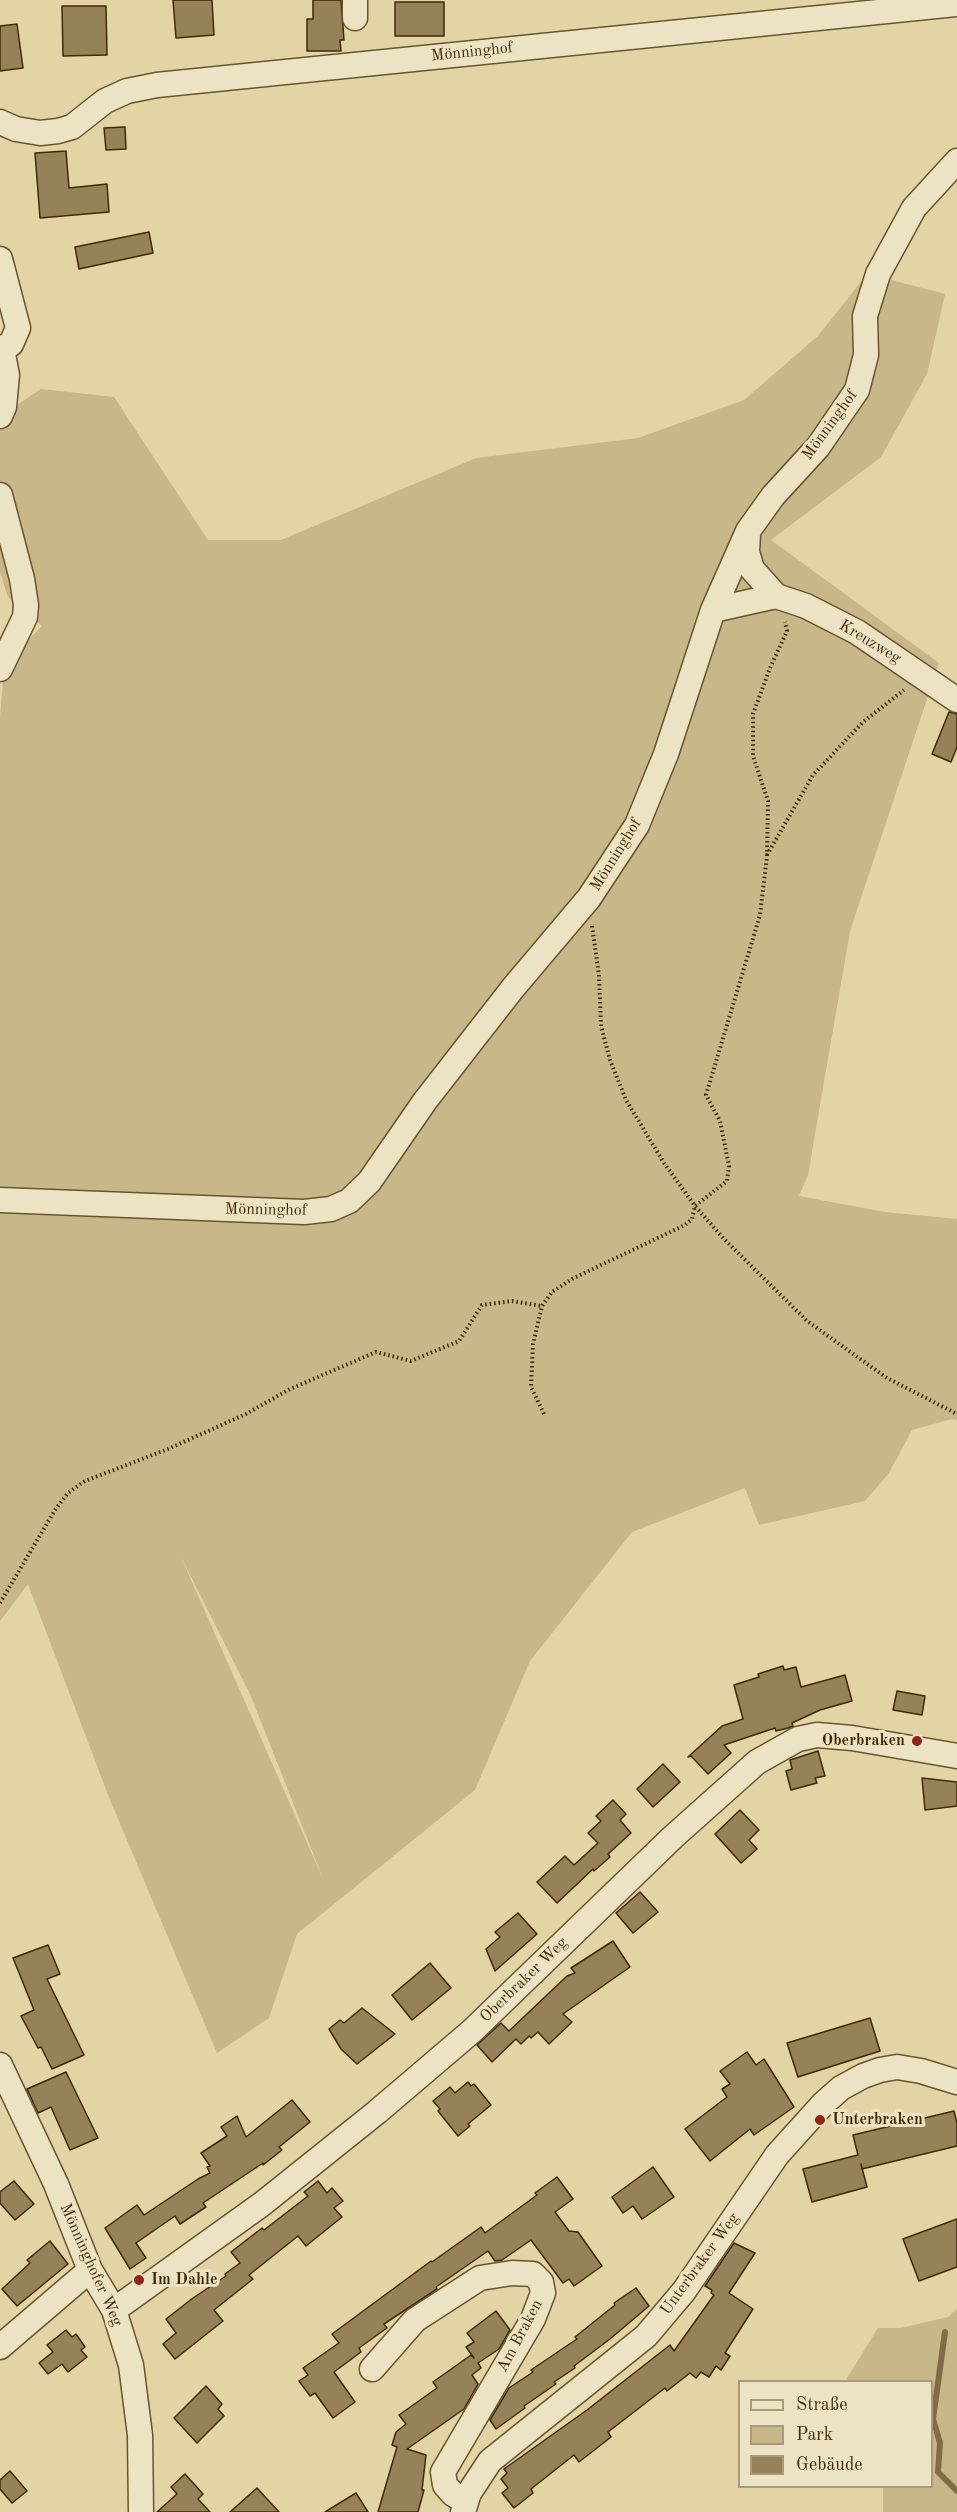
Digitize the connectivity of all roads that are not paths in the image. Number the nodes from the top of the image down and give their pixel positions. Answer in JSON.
{"nodes":[{"id":1,"x":957,"y":4,"type":"edge"},
{"id":2,"x":0,"y":122,"type":"edge"},
{"id":3,"x":957,"y":161,"type":"edge"},
{"id":4,"x":0,"y":260,"type":"edge"},
{"id":5,"x":1,"y":349,"type":"edge"},
{"id":6,"x":0,"y":416,"type":"edge"},
{"id":7,"x":0,"y":495,"type":"edge"},
{"id":8,"x":748,"y":531,"type":"junction"},
{"id":9,"x":776,"y":596,"type":"junction"},
{"id":10,"x":713,"y":610,"type":"junction"},
{"id":11,"x":0,"y":669,"type":"edge"},
{"id":12,"x":957,"y":700,"type":"edge"},
{"id":13,"x":0,"y":1200,"type":"edge"},
{"id":14,"x":957,"y":1756,"type":"edge"},
{"id":15,"x":0,"y":2065,"type":"edge"},
{"id":16,"x":957,"y":2082,"type":"edge"},
{"id":17,"x":90,"y":2270,"type":"junction"},
{"id":18,"x":114,"y":2310,"type":"junction"},
{"id":19,"x":0,"y":2347,"type":"edge"},
{"id":20,"x":372,"y":2369,"type":"dead end"},
{"id":21,"x":464,"y":2507,"type":"edge"},
{"id":22,"x":141,"y":2512,"type":"edge"}],
"edges":[{"from":1,"to":2,"type":"street","name":"Mönninghof"},
{"from":3,"to":8,"type":"street","name":"Mönninghof"},
{"from":4,"to":5,"type":"street"},
{"from":5,"to":6,"type":"street"},
{"from":7,"to":11,"type":"street"},
{"from":8,"to":9,"type":"street","name":"Kreuzweg"},
{"from":8,"to":10,"type":"street","name":"Mönninghof"},
{"from":9,"to":10,"type":"street"},
{"from":9,"to":12,"type":"street","name":"Kreuzweg"},
{"from":10,"to":13,"type":"street","name":"Mönninghof"},
{"from":14,"to":18,"type":"street","name":"Oberbraker Weg"},
{"from":15,"to":17,"type":"street","name":"Mönninghofer Weg"},
{"from":16,"to":21,"type":"street","name":"Unterbraker Weg"},
{"from":17,"to":18,"type":"street","name":"Mönninghofer Weg"},
{"from":17,"to":19,"type":"street"},
{"from":18,"to":22,"type":"street","name":"Mönninghofer Weg"},
{"from":20,"to":21,"type":"street","name":"Am Braken"}]}
